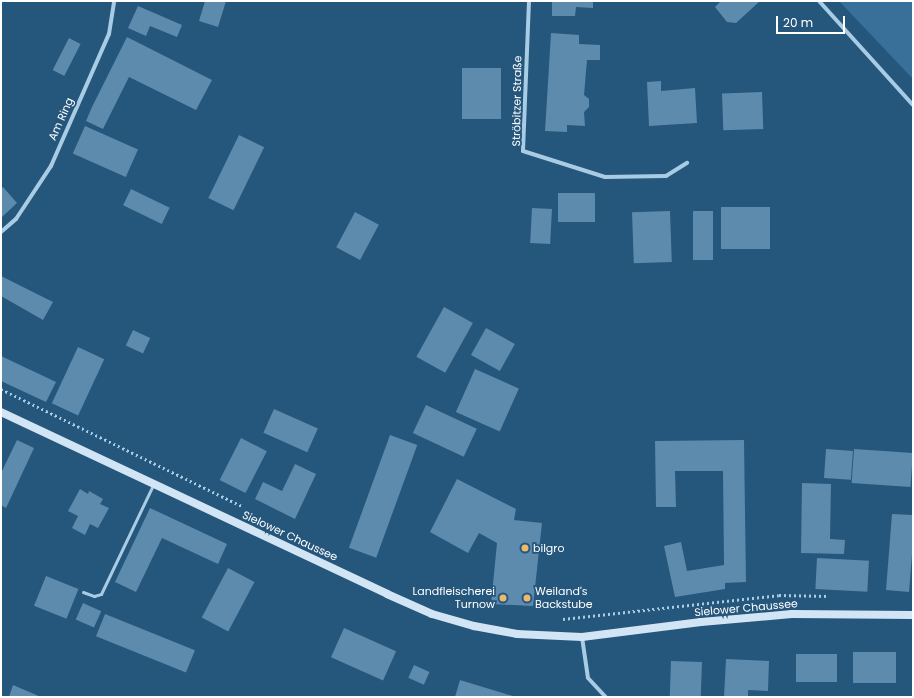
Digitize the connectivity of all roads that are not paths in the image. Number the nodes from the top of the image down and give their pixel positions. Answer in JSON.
{"nodes":[{"id":1,"x":114,"y":1,"type":"edge"},
{"id":2,"x":529,"y":1,"type":"edge"},
{"id":3,"x":819,"y":1,"type":"edge"},
{"id":4,"x":913,"y":105,"type":"edge"},
{"id":5,"x":686,"y":162,"type":"dead end"},
{"id":6,"x":1,"y":232,"type":"edge"},
{"id":7,"x":1,"y":412,"type":"edge"},
{"id":8,"x":153,"y":484,"type":"junction"},
{"id":9,"x":83,"y":592,"type":"dead end"},
{"id":10,"x":913,"y":615,"type":"edge"},
{"id":11,"x":582,"y":637,"type":"junction"},
{"id":12,"x":606,"y":697,"type":"edge"}],
"edges":[{"from":1,"to":6,"type":"street","name":"Am Ring"},
{"from":2,"to":5,"type":"street","name":"Ströbitzer Straße"},
{"from":3,"to":4,"type":"street"},
{"from":7,"to":8,"type":"main road","name":"Sielower Chaussee"},
{"from":8,"to":9,"type":"lane"},
{"from":8,"to":11,"type":"main road","name":"Sielower Chaussee"},
{"from":10,"to":11,"type":"main road","name":"Sielower Chaussee"},
{"from":11,"to":12,"type":"street"}]}
